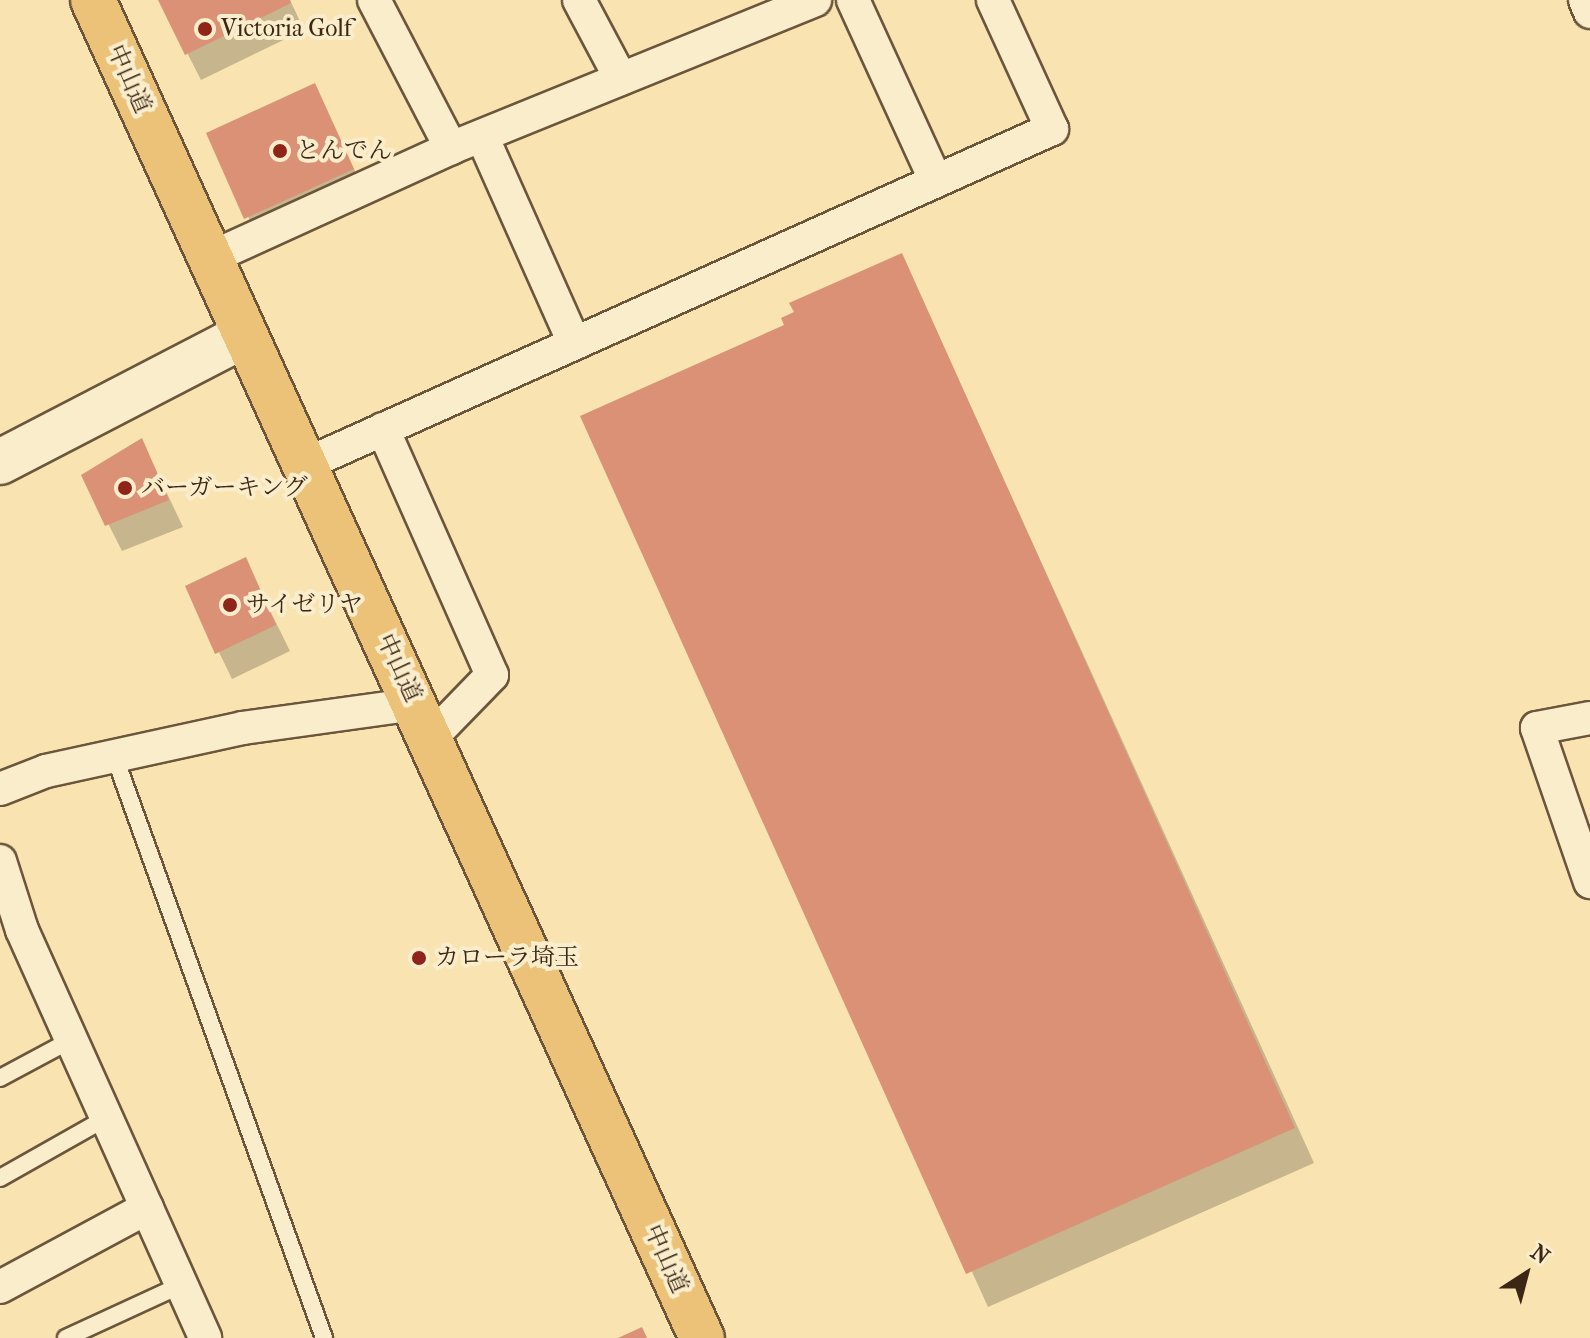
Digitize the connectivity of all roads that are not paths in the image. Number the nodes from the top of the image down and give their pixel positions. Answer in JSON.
{"nodes":[{"id":1,"x":93,"y":0,"type":"edge"},
{"id":2,"x":374,"y":0,"type":"edge"},
{"id":3,"x":579,"y":0,"type":"edge"},
{"id":4,"x":853,"y":0,"type":"edge"},
{"id":5,"x":993,"y":0,"type":"edge"},
{"id":6,"x":1585,"y":0,"type":"edge"},
{"id":7,"x":796,"y":3,"type":"edge"},
{"id":8,"x":1590,"y":12,"type":"edge"},
{"id":9,"x":621,"y":79,"type":"junction"},
{"id":10,"x":482,"y":136,"type":"junction"},
{"id":11,"x":451,"y":148,"type":"junction"},
{"id":12,"x":936,"y":181,"type":"junction"},
{"id":13,"x":210,"y":258,"type":"junction"},
{"id":14,"x":243,"y":336,"type":"junction"},
{"id":15,"x":574,"y":343,"type":"junction"},
{"id":16,"x":383,"y":429,"type":"junction"},
{"id":17,"x":0,"y":462,"type":"edge"},
{"id":18,"x":304,"y":465,"type":"junction"},
{"id":19,"x":1590,"y":718,"type":"edge"},
{"id":20,"x":423,"y":721,"type":"junction"},
{"id":21,"x":114,"y":755,"type":"junction"},
{"id":22,"x":0,"y":789,"type":"edge"},
{"id":23,"x":0,"y":861,"type":"edge"},
{"id":24,"x":1589,"y":877,"type":"edge"},
{"id":25,"x":11,"y":935,"type":"edge"},
{"id":26,"x":71,"y":1040,"type":"junction"},
{"id":27,"x":0,"y":1078,"type":"edge"},
{"id":28,"x":106,"y":1118,"type":"junction"},
{"id":29,"x":0,"y":1178,"type":"edge"},
{"id":30,"x":147,"y":1208,"type":"junction"},
{"id":31,"x":181,"y":1285,"type":"junction"},
{"id":32,"x":0,"y":1287,"type":"edge"},
{"id":33,"x":66,"y":1338,"type":"edge"},
{"id":34,"x":205,"y":1338,"type":"edge"},
{"id":35,"x":324,"y":1338,"type":"edge"},
{"id":36,"x":702,"y":1338,"type":"edge"}],
"edges":[{"from":1,"to":13,"type":"highway","name":"中山道"},
{"from":2,"to":11,"type":"street"},
{"from":3,"to":9,"type":"street"},
{"from":4,"to":12,"type":"street"},
{"from":5,"to":12,"type":"street"},
{"from":6,"to":8,"type":"street"},
{"from":7,"to":9,"type":"street"},
{"from":9,"to":10,"type":"street"},
{"from":10,"to":11,"type":"street"},
{"from":10,"to":15,"type":"street"},
{"from":11,"to":13,"type":"street"},
{"from":12,"to":15,"type":"street"},
{"from":13,"to":14,"type":"highway","name":"中山道"},
{"from":14,"to":17,"type":"street"},
{"from":14,"to":18,"type":"highway","name":"中山道"},
{"from":15,"to":16,"type":"street"},
{"from":16,"to":18,"type":"street"},
{"from":16,"to":20,"type":"street"},
{"from":18,"to":20,"type":"highway","name":"中山道"},
{"from":19,"to":24,"type":"street"},
{"from":20,"to":21,"type":"street"},
{"from":20,"to":36,"type":"highway","name":"中山道"},
{"from":21,"to":22,"type":"street"},
{"from":21,"to":35,"type":"lane"},
{"from":23,"to":25,"type":"street"},
{"from":25,"to":26,"type":"street"},
{"from":26,"to":27,"type":"lane"},
{"from":26,"to":28,"type":"street"},
{"from":28,"to":29,"type":"lane"},
{"from":28,"to":30,"type":"street"},
{"from":30,"to":31,"type":"street"},
{"from":30,"to":32,"type":"street"},
{"from":31,"to":33,"type":"lane"},
{"from":31,"to":34,"type":"street"}]}
